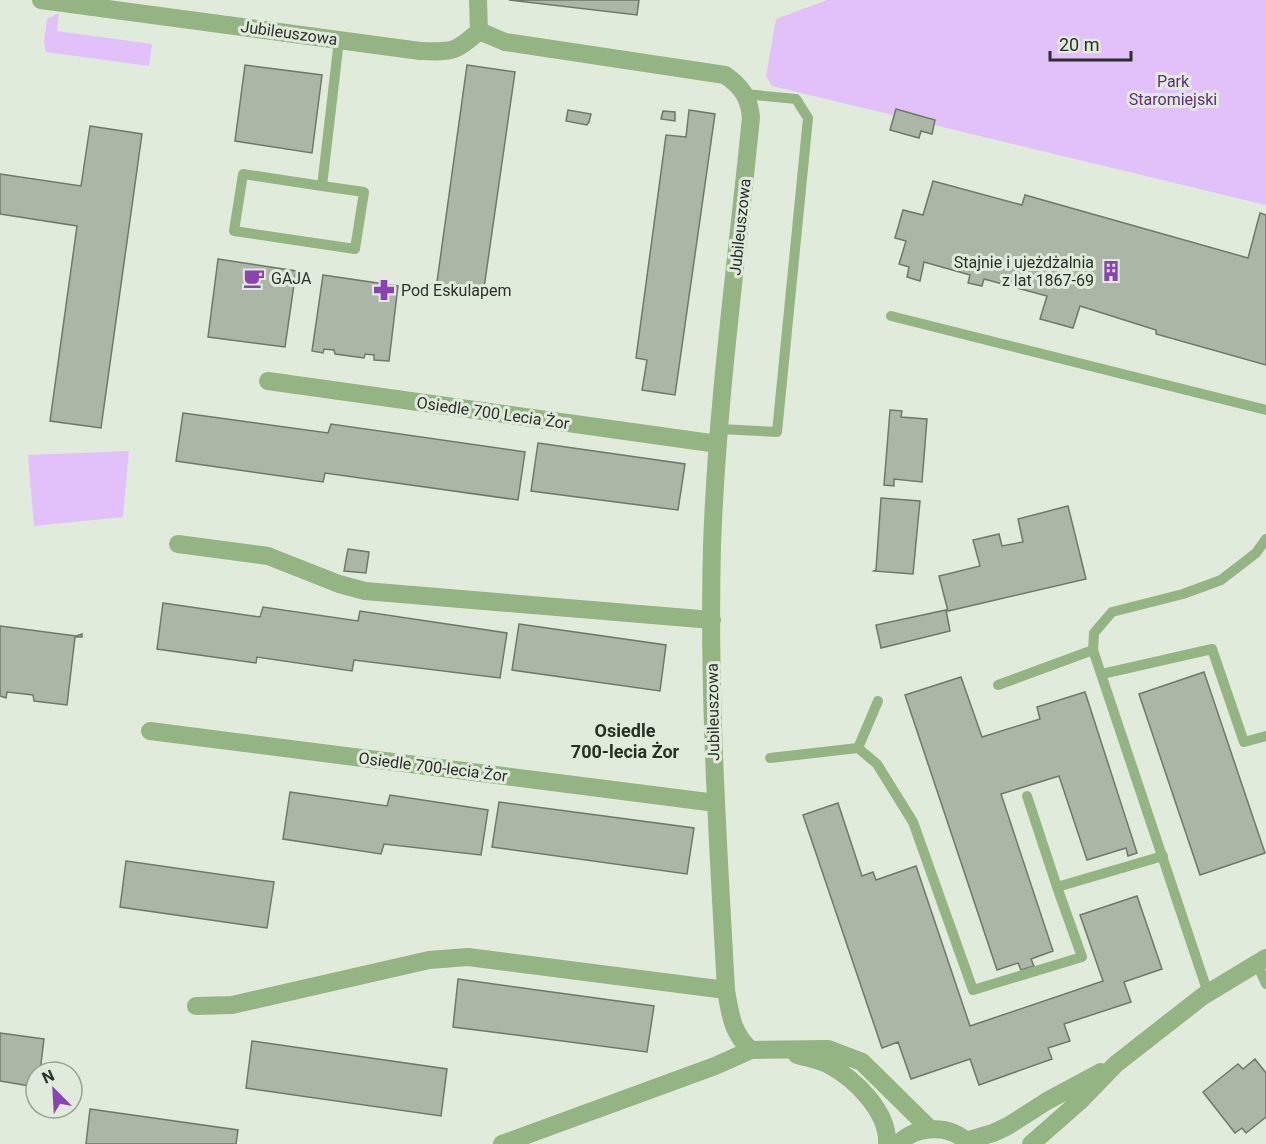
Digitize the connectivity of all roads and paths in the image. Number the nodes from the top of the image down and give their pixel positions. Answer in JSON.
{"nodes":[{"id":1,"x":41,"y":0,"type":"edge"},
{"id":2,"x":478,"y":0,"type":"edge"},
{"id":3,"x":479,"y":31,"type":"junction"},
{"id":4,"x":339,"y":40,"type":"junction"},
{"id":5,"x":745,"y":94,"type":"junction"},
{"id":6,"x":321,"y":186,"type":"junction"},
{"id":7,"x":891,"y":316,"type":"dead end"},
{"id":8,"x":268,"y":381,"type":"dead end"},
{"id":9,"x":1266,"y":410,"type":"edge"},
{"id":10,"x":718,"y":436,"type":"junction"},
{"id":11,"x":1266,"y":539,"type":"edge"},
{"id":12,"x":178,"y":544,"type":"dead end"},
{"id":13,"x":712,"y":620,"type":"junction"},
{"id":14,"x":1093,"y":650,"type":"junction"},
{"id":15,"x":1102,"y":674,"type":"junction"},
{"id":16,"x":998,"y":685,"type":"dead end"},
{"id":17,"x":878,"y":701,"type":"dead end"},
{"id":18,"x":150,"y":731,"type":"dead end"},
{"id":19,"x":1266,"y":736,"type":"edge"},
{"id":20,"x":858,"y":748,"type":"junction"},
{"id":21,"x":770,"y":758,"type":"dead end"},
{"id":22,"x":1027,"y":796,"type":"dead end"},
{"id":23,"x":716,"y":803,"type":"junction"},
{"id":24,"x":1163,"y":856,"type":"junction"},
{"id":25,"x":1058,"y":887,"type":"junction"},
{"id":26,"x":1261,"y":961,"type":"edge"},
{"id":27,"x":1266,"y":984,"type":"edge"},
{"id":28,"x":726,"y":990,"type":"junction"},
{"id":29,"x":1208,"y":993,"type":"junction"},
{"id":30,"x":196,"y":1006,"type":"dead end"},
{"id":31,"x":751,"y":1050,"type":"junction"},
{"id":32,"x":781,"y":1050,"type":"junction"},
{"id":33,"x":1116,"y":1064,"type":"junction"},
{"id":34,"x":930,"y":1129,"type":"junction"},
{"id":35,"x":968,"y":1143,"type":"edge"},
{"id":36,"x":502,"y":1144,"type":"edge"},
{"id":37,"x":887,"y":1144,"type":"edge"},
{"id":38,"x":898,"y":1144,"type":"edge"},
{"id":39,"x":1031,"y":1144,"type":"edge"}],
"edges":[{"from":1,"to":4,"type":"street","name":"Jubileuszowa"},
{"from":2,"to":3,"type":"street"},
{"from":3,"to":4,"type":"street","name":"Jubileuszowa"},
{"from":3,"to":5,"type":"street"},
{"from":4,"to":6,"type":"lane"},
{"from":5,"to":10,"type":"street","name":"Jubileuszowa"},
{"from":5,"to":10,"type":"lane"},
{"from":6,"to":6,"type":"lane"},
{"from":7,"to":9,"type":"lane"},
{"from":8,"to":10,"type":"street","name":"Osiedle 700 Lecia Żor"},
{"from":10,"to":13,"type":"street","name":"Jubileuszowa"},
{"from":11,"to":14,"type":"lane"},
{"from":12,"to":13,"type":"street"},
{"from":13,"to":23,"type":"street","name":"Jubileuszowa"},
{"from":14,"to":15,"type":"lane"},
{"from":14,"to":16,"type":"lane"},
{"from":15,"to":19,"type":"lane"},
{"from":15,"to":24,"type":"lane"},
{"from":17,"to":20,"type":"lane"},
{"from":18,"to":23,"type":"street","name":"Osiedle 700-lecia Żor"},
{"from":20,"to":21,"type":"lane"},
{"from":20,"to":25,"type":"lane"},
{"from":22,"to":25,"type":"lane"},
{"from":23,"to":28,"type":"street","name":"Jubileuszowa"},
{"from":24,"to":25,"type":"lane"},
{"from":24,"to":29,"type":"lane"},
{"from":26,"to":27,"type":"lane"},
{"from":26,"to":29,"type":"street"},
{"from":28,"to":30,"type":"street"},
{"from":28,"to":31,"type":"street","name":"Jubileuszowa"},
{"from":29,"to":33,"type":"street"},
{"from":31,"to":32,"type":"street"},
{"from":31,"to":36,"type":"street"},
{"from":32,"to":34,"type":"street"},
{"from":32,"to":37,"type":"street"},
{"from":33,"to":35,"type":"street"},
{"from":33,"to":39,"type":"street"},
{"from":34,"to":35,"type":"street"},
{"from":34,"to":38,"type":"street"}]}
